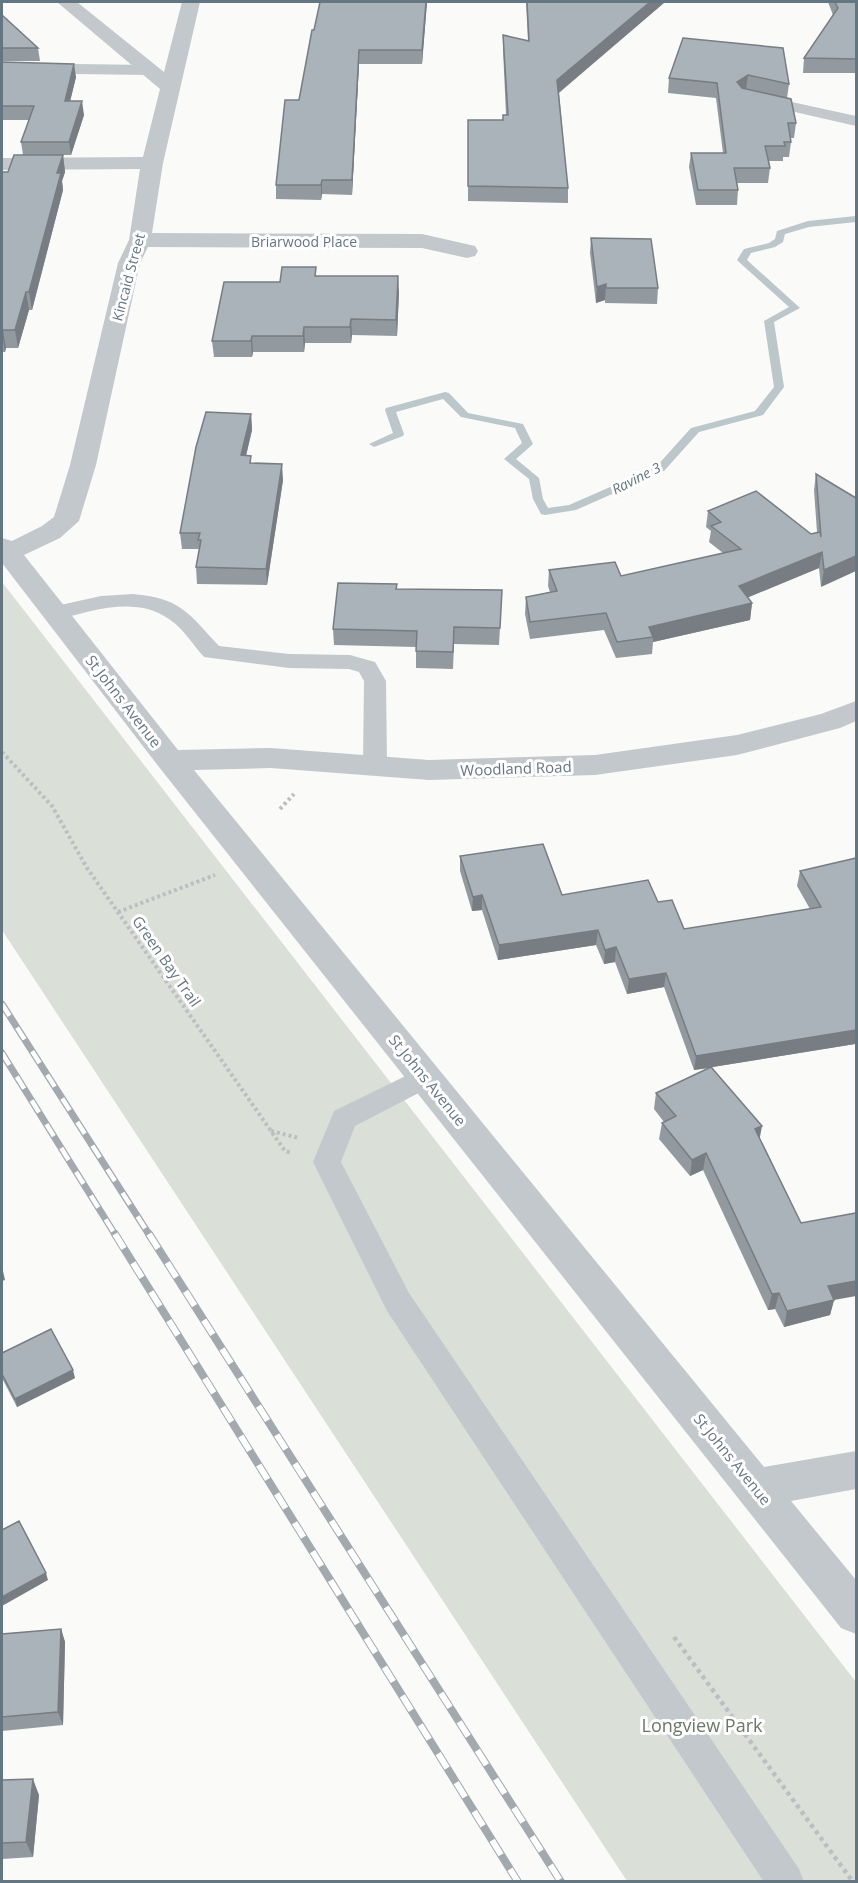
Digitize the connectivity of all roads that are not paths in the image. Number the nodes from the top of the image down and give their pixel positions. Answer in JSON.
{"nodes":[{"id":1,"x":66,"y":2,"type":"edge"},
{"id":2,"x":191,"y":2,"type":"edge"},
{"id":3,"x":2,"y":68,"type":"edge"},
{"id":4,"x":149,"y":70,"type":"junction"},
{"id":5,"x":170,"y":87,"type":"junction"},
{"id":6,"x":746,"y":97,"type":"edge"},
{"id":7,"x":856,"y":121,"type":"edge"},
{"id":8,"x":152,"y":163,"type":"junction"},
{"id":9,"x":2,"y":164,"type":"edge"},
{"id":10,"x":140,"y":240,"type":"junction"},
{"id":11,"x":467,"y":251,"type":"dead end"},
{"id":12,"x":4,"y":549,"type":"edge"},
{"id":13,"x":55,"y":613,"type":"junction"},
{"id":14,"x":856,"y":710,"type":"edge"},
{"id":15,"x":170,"y":760,"type":"junction"},
{"id":16,"x":375,"y":766,"type":"junction"},
{"id":17,"x":426,"y":1077,"type":"junction"},
{"id":18,"x":856,"y":1470,"type":"edge"},
{"id":19,"x":756,"y":1488,"type":"junction"},
{"id":20,"x":856,"y":1613,"type":"edge"},
{"id":21,"x":786,"y":1881,"type":"edge"}],
"edges":[{"from":1,"to":4,"type":"street"},
{"from":2,"to":5,"type":"street","name":"Kincaid Street"},
{"from":3,"to":4,"type":"lane"},
{"from":4,"to":5,"type":"street"},
{"from":5,"to":8,"type":"street","name":"Kincaid Street"},
{"from":6,"to":7,"type":"lane"},
{"from":8,"to":9,"type":"street"},
{"from":8,"to":10,"type":"street","name":"Kincaid Street"},
{"from":10,"to":11,"type":"street","name":"Briarwood Place"},
{"from":10,"to":12,"type":"street","name":"Kincaid Street"},
{"from":12,"to":13,"type":"street","name":"St Johns Avenue"},
{"from":13,"to":15,"type":"street","name":"St Johns Avenue"},
{"from":13,"to":16,"type":"lane"},
{"from":14,"to":16,"type":"street","name":"Woodland Road"},
{"from":15,"to":16,"type":"street","name":"Woodland Road"},
{"from":15,"to":17,"type":"street","name":"St Johns Avenue"},
{"from":17,"to":19,"type":"street","name":"St Johns Avenue"},
{"from":17,"to":21,"type":"lane"},
{"from":18,"to":19,"type":"street"},
{"from":19,"to":20,"type":"street","name":"St Johns Avenue"}]}
